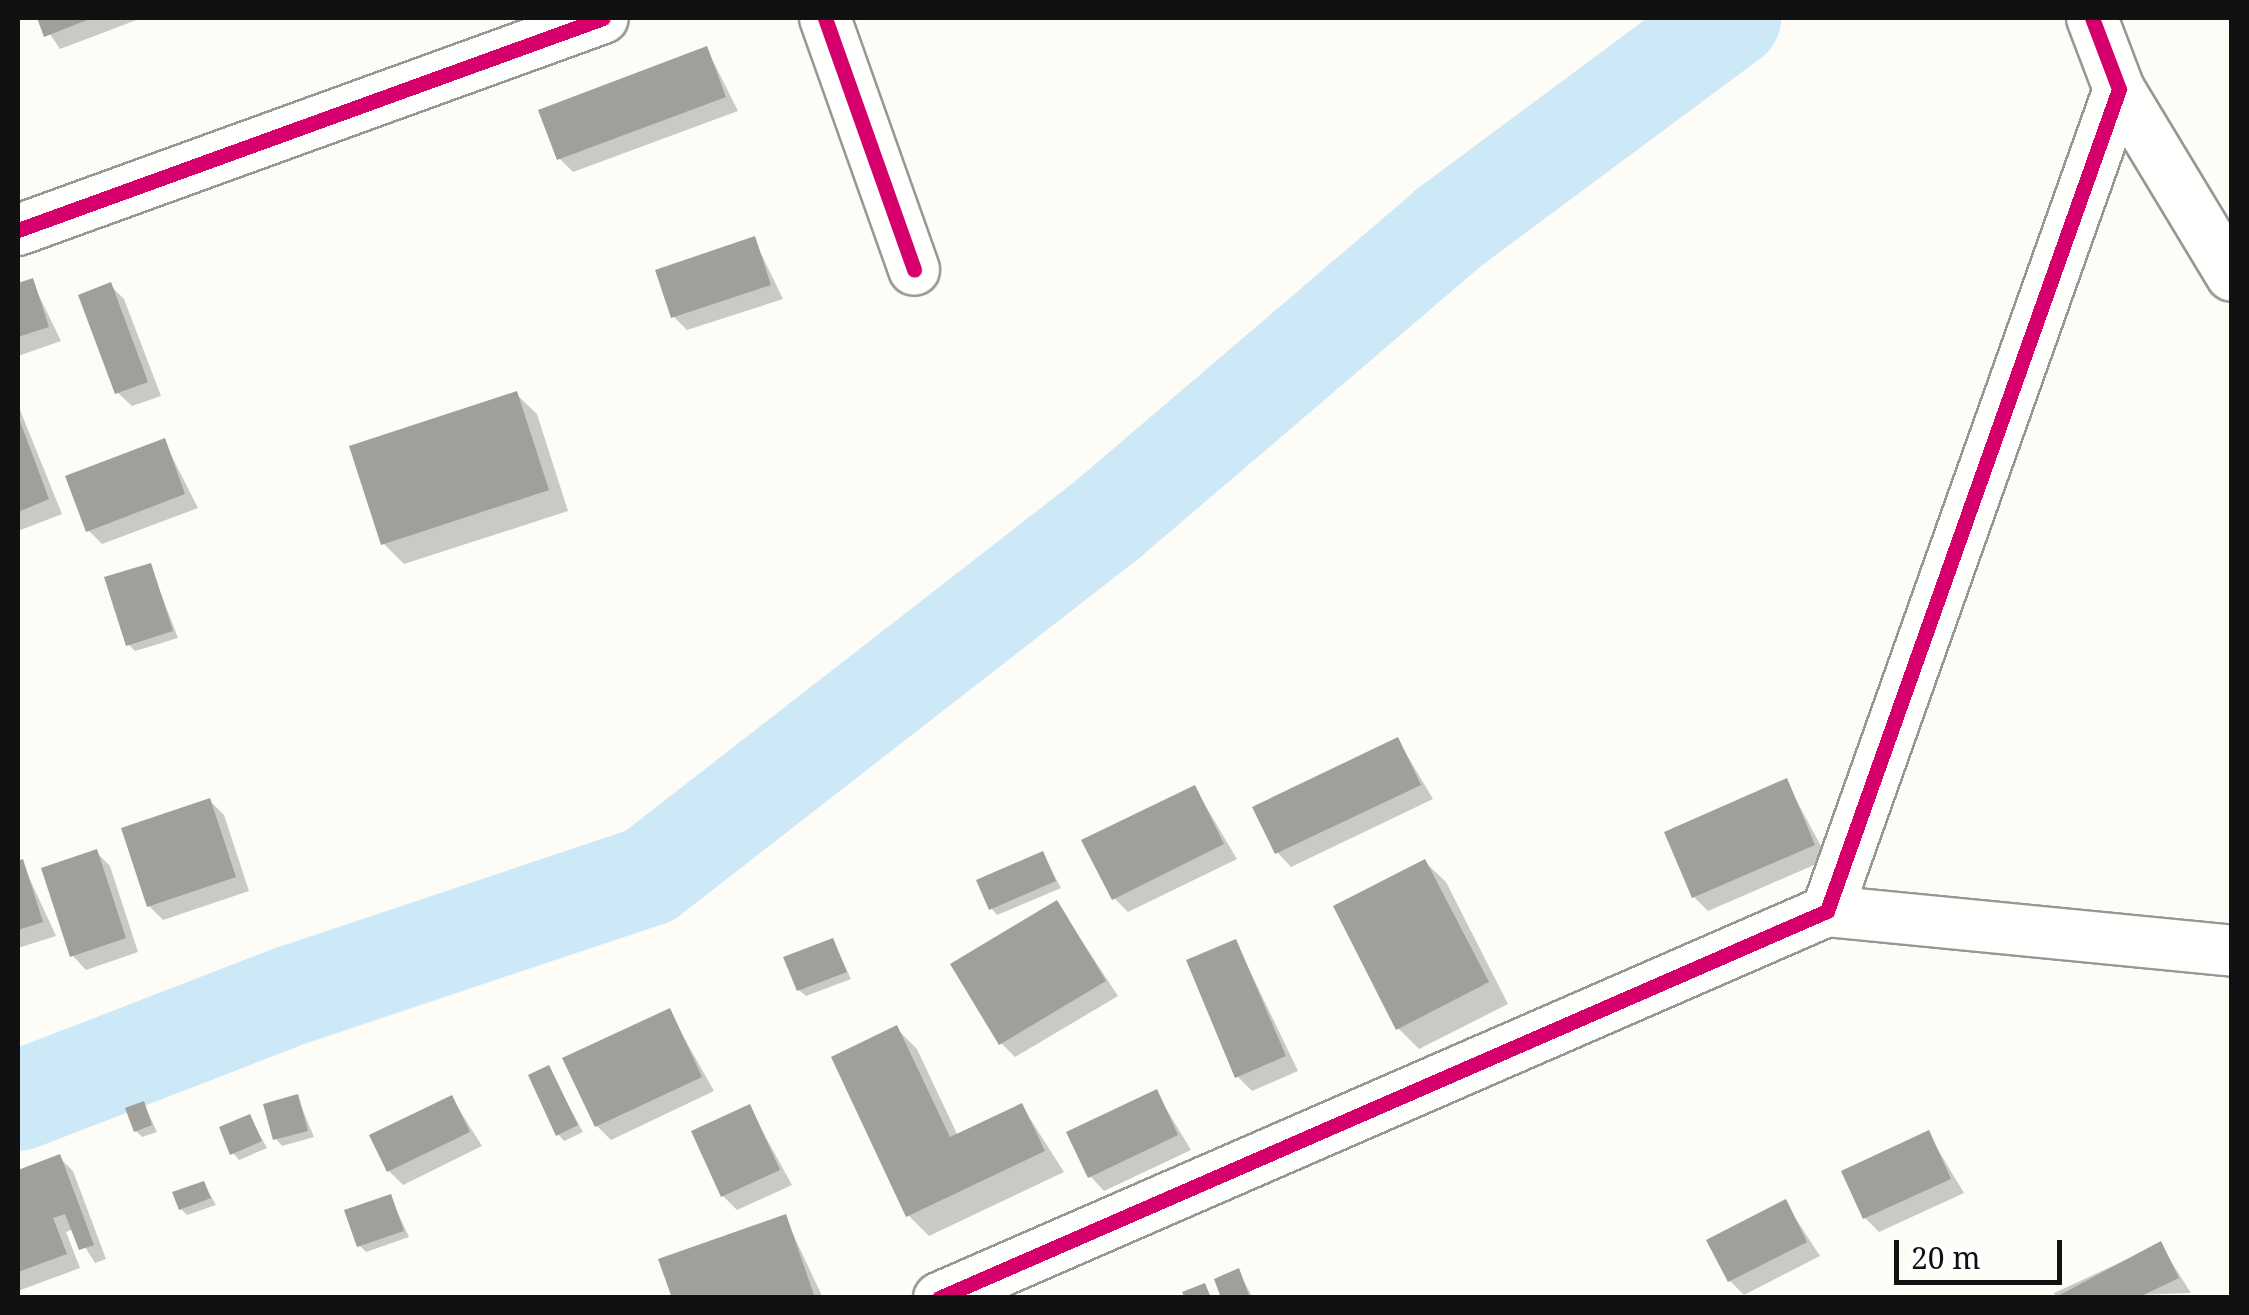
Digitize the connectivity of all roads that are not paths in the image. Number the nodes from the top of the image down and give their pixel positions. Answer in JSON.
{"nodes":[{"id":1,"x":603,"y":18,"type":"edge"},
{"id":2,"x":825,"y":18,"type":"edge"},
{"id":3,"x":2092,"y":18,"type":"edge"},
{"id":4,"x":2119,"y":89,"type":"junction"},
{"id":5,"x":18,"y":230,"type":"edge"},
{"id":6,"x":914,"y":270,"type":"dead end"},
{"id":7,"x":2232,"y":276,"type":"edge"},
{"id":8,"x":1827,"y":911,"type":"junction"},
{"id":9,"x":2232,"y":951,"type":"edge"},
{"id":10,"x":940,"y":1298,"type":"edge"}],
"edges":[{"from":1,"to":5,"type":"street"},
{"from":2,"to":6,"type":"street"},
{"from":3,"to":4,"type":"street"},
{"from":4,"to":7,"type":"street"},
{"from":4,"to":8,"type":"street"},
{"from":8,"to":9,"type":"street"},
{"from":8,"to":10,"type":"street"}]}
